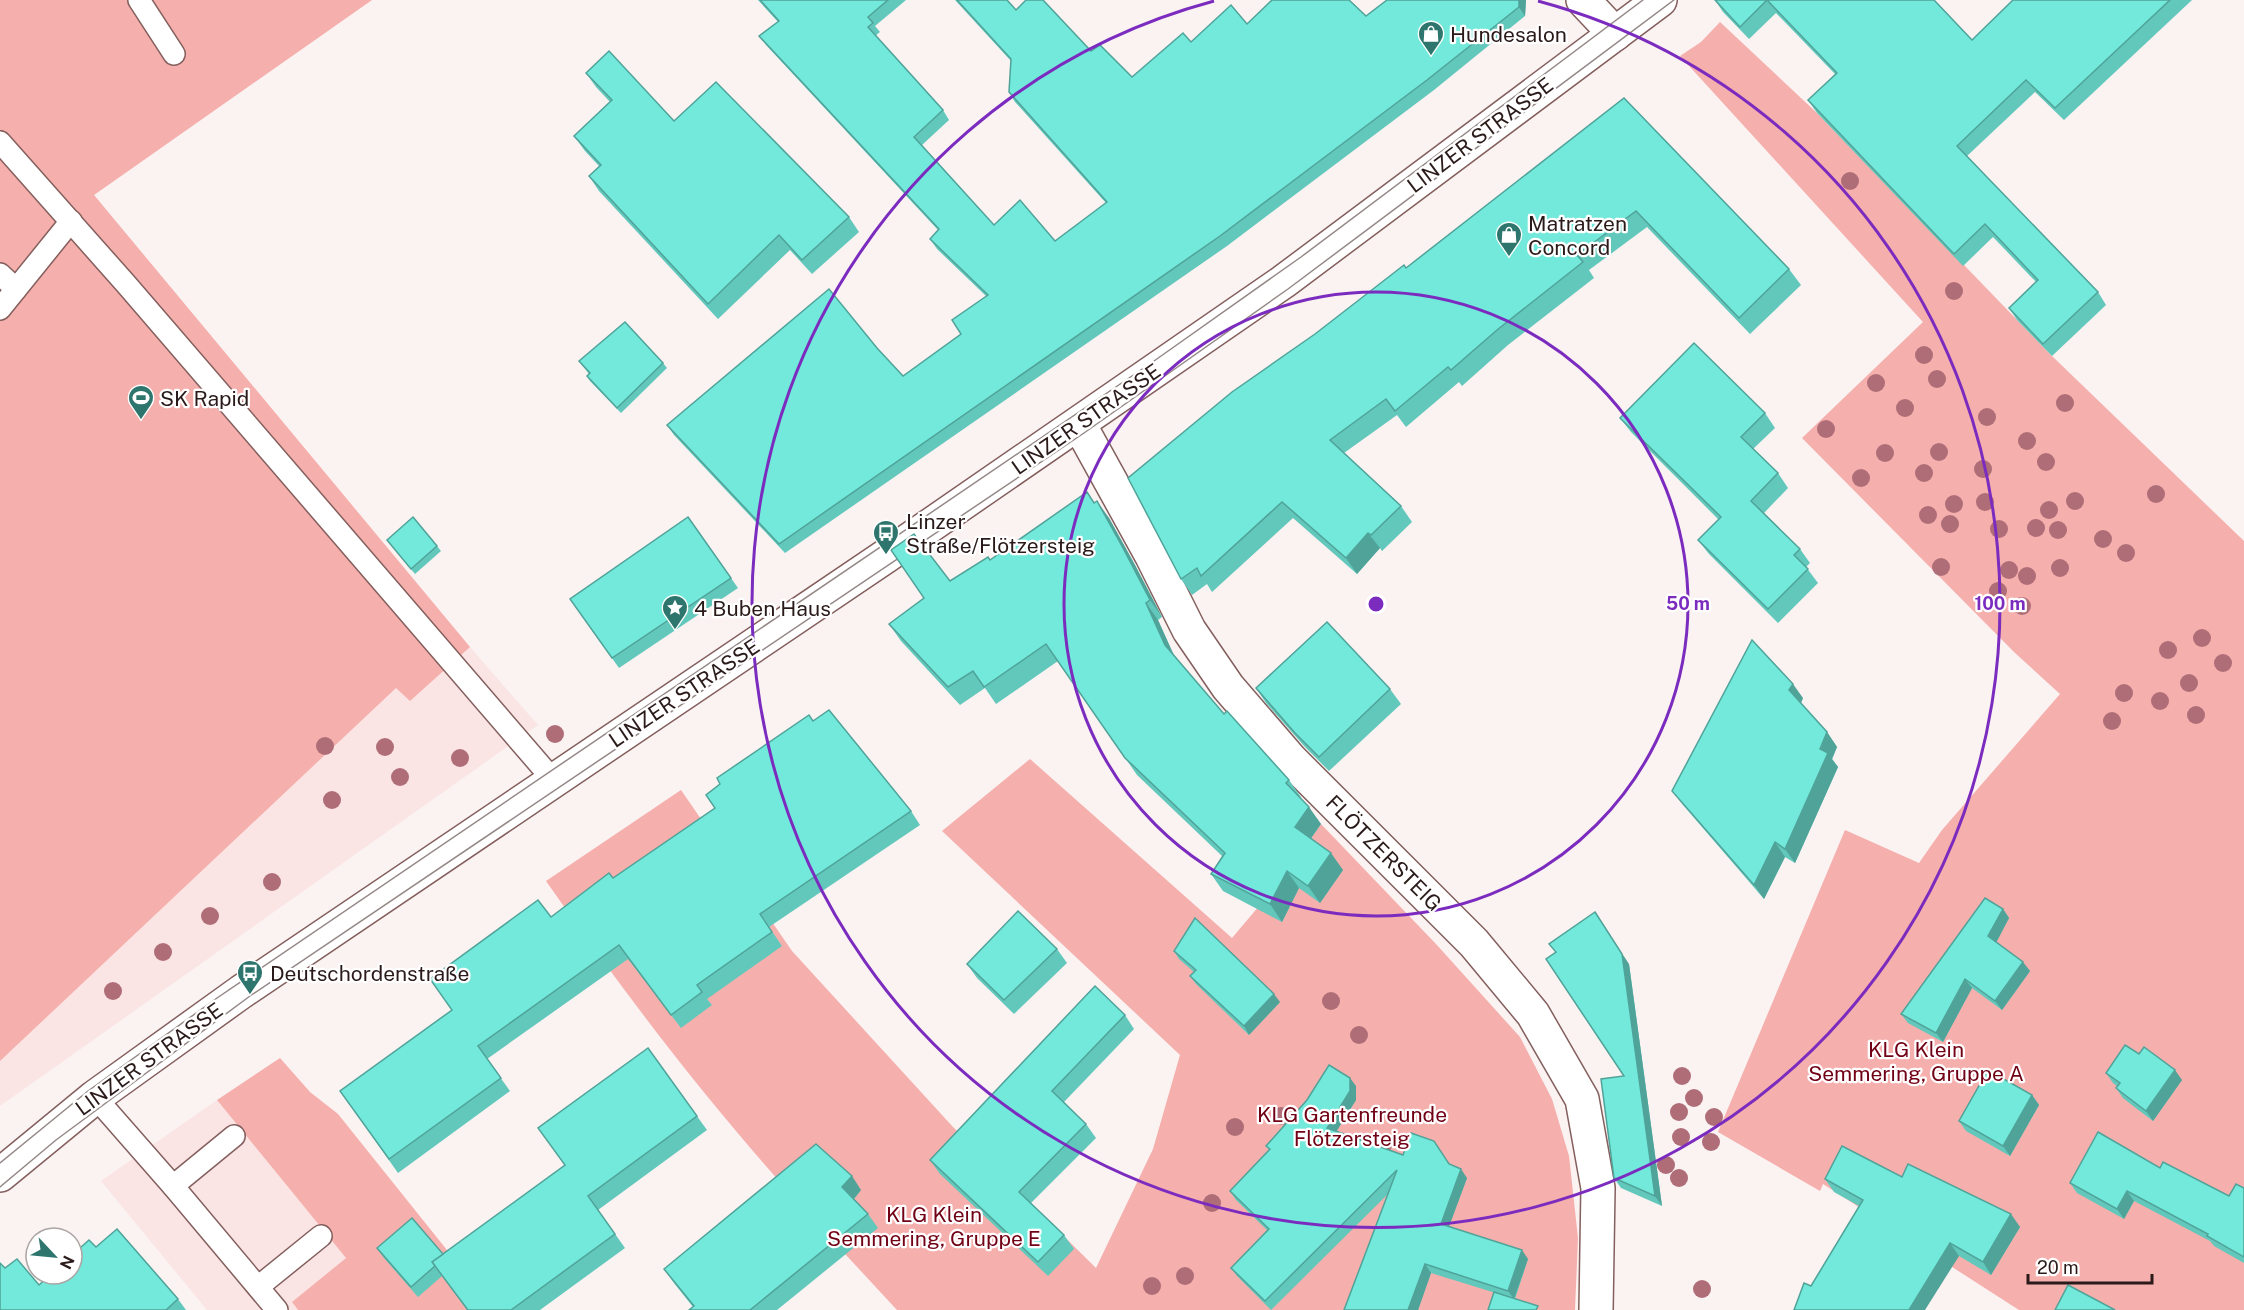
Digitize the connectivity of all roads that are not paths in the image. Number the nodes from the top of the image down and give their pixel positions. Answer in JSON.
{"nodes":[{"id":1,"x":139,"y":0,"type":"edge"},
{"id":2,"x":1583,"y":0,"type":"edge"},
{"id":3,"x":1660,"y":0,"type":"edge"},
{"id":4,"x":1615,"y":34,"type":"junction"},
{"id":5,"x":174,"y":54,"type":"dead end"},
{"id":6,"x":0,"y":142,"type":"edge"},
{"id":7,"x":71,"y":221,"type":"junction"},
{"id":8,"x":0,"y":274,"type":"edge"},
{"id":9,"x":15,"y":289,"type":"junction"},
{"id":10,"x":0,"y":309,"type":"edge"},
{"id":11,"x":1079,"y":424,"type":"junction"},
{"id":12,"x":554,"y":781,"type":"junction"},
{"id":13,"x":95,"y":1097,"type":"junction"},
{"id":14,"x":234,"y":1136,"type":"dead end"},
{"id":15,"x":0,"y":1175,"type":"edge"},
{"id":16,"x":173,"y":1186,"type":"junction"},
{"id":17,"x":321,"y":1236,"type":"dead end"},
{"id":18,"x":258,"y":1287,"type":"junction"},
{"id":19,"x":277,"y":1310,"type":"edge"},
{"id":20,"x":1596,"y":1310,"type":"edge"}],
"edges":[{"from":1,"to":5,"type":"lane"},
{"from":2,"to":4,"type":"main road"},
{"from":3,"to":4,"type":"main road","name":"LINZER STRASSE"},
{"from":4,"to":11,"type":"main road","name":"LINZER STRASSE"},
{"from":6,"to":7,"type":"lane"},
{"from":7,"to":9,"type":"lane"},
{"from":7,"to":12,"type":"lane"},
{"from":8,"to":9,"type":"lane"},
{"from":9,"to":10,"type":"lane"},
{"from":11,"to":12,"type":"main road","name":"LINZER STRASSE"},
{"from":11,"to":20,"type":"main road","name":"FLÖTZERSTEIG"},
{"from":12,"to":13,"type":"main road","name":"LINZER STRASSE"},
{"from":13,"to":15,"type":"main road","name":"LINZER STRASSE"},
{"from":13,"to":16,"type":"lane"},
{"from":14,"to":16,"type":"lane"},
{"from":16,"to":18,"type":"lane"},
{"from":17,"to":18,"type":"lane"},
{"from":18,"to":19,"type":"lane"}]}
